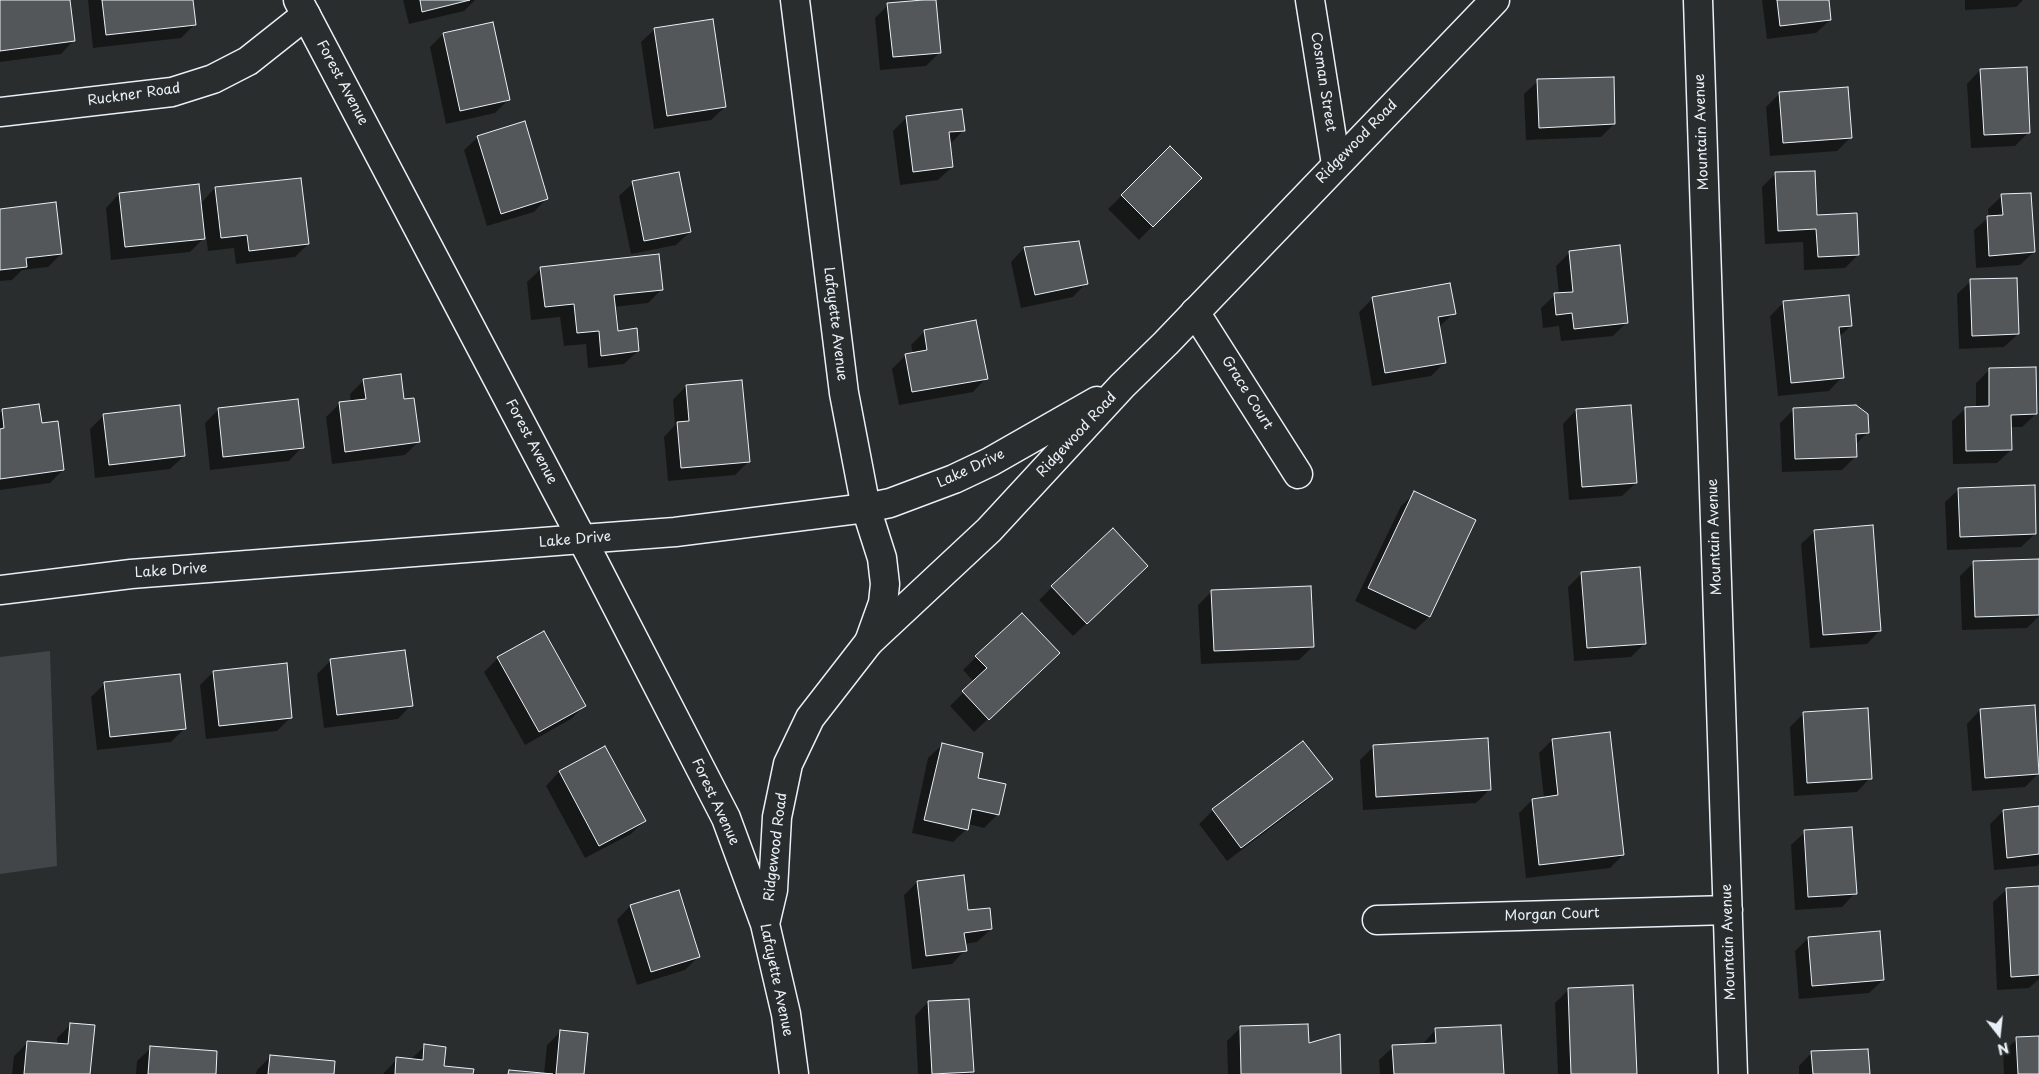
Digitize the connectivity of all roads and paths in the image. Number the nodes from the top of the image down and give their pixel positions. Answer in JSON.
{"nodes":[{"id":1,"x":795,"y":0,"type":"edge"},
{"id":2,"x":1310,"y":0,"type":"edge"},
{"id":3,"x":1495,"y":0,"type":"edge"},
{"id":4,"x":1698,"y":0,"type":"edge"},
{"id":5,"x":302,"y":7,"type":"edge"},
{"id":6,"x":0,"y":112,"type":"edge"},
{"id":7,"x":1336,"y":164,"type":"junction"},
{"id":8,"x":1195,"y":312,"type":"junction"},
{"id":9,"x":1122,"y":386,"type":"junction"},
{"id":10,"x":1298,"y":474,"type":"dead end"},
{"id":11,"x":866,"y":508,"type":"junction"},
{"id":12,"x":582,"y":539,"type":"junction"},
{"id":13,"x":0,"y":590,"type":"edge"},
{"id":14,"x":869,"y":642,"type":"junction"},
{"id":15,"x":753,"y":888,"type":"joint"},
{"id":16,"x":1728,"y":910,"type":"junction"},
{"id":17,"x":1377,"y":920,"type":"dead end"},
{"id":18,"x":765,"y":924,"type":"junction"},
{"id":19,"x":794,"y":1074,"type":"edge"},
{"id":20,"x":1733,"y":1074,"type":"edge"}],
"edges":[{"from":1,"to":11,"type":"street","name":"Lafayette Avenue"},
{"from":2,"to":7,"type":"street","name":"Cosman Street"},
{"from":3,"to":7,"type":"street","name":"Ridgewood Road"},
{"from":4,"to":16,"type":"street","name":"Mountain Avenue"},
{"from":5,"to":6,"type":"street","name":"Ruckner Road"},
{"from":5,"to":12,"type":"street","name":"Forest Avenue"},
{"from":7,"to":8,"type":"street","name":"Ridgewood Road"},
{"from":8,"to":9,"type":"street","name":"Ridgewood Road"},
{"from":8,"to":10,"type":"street","name":"Grace Court"},
{"from":9,"to":11,"type":"street","name":"Lake Drive"},
{"from":9,"to":14,"type":"street","name":"Ridgewood Road"},
{"from":11,"to":12,"type":"street","name":"Lake Drive"},
{"from":11,"to":14,"type":"street","name":"Lafayette Avenue"},
{"from":12,"to":13,"type":"street","name":"Lake Drive"},
{"from":12,"to":15,"type":"street","name":"Forest Avenue"},
{"from":14,"to":18,"type":"street","name":"Ridgewood Road"},
{"from":15,"to":18,"type":"street","name":"Lafayette Avenue"},
{"from":16,"to":17,"type":"street","name":"Morgan Court"},
{"from":16,"to":20,"type":"street","name":"Mountain Avenue"},
{"from":18,"to":19,"type":"street","name":"Lafayette Avenue"}]}
